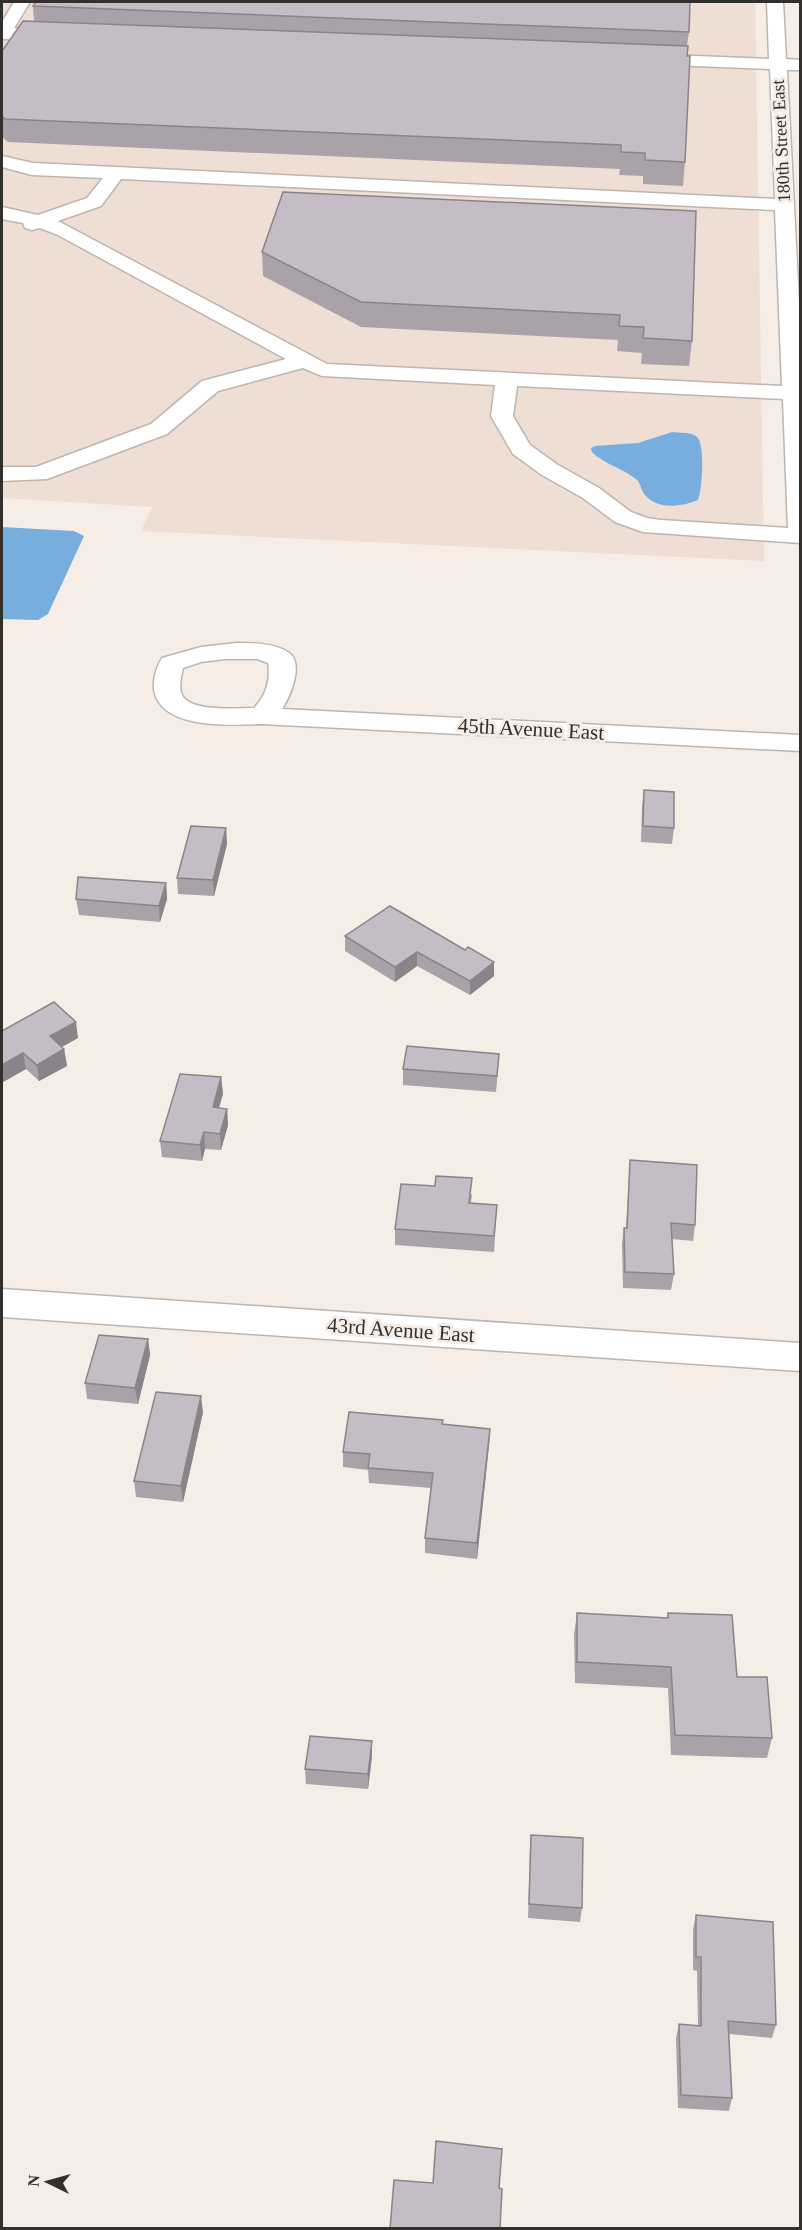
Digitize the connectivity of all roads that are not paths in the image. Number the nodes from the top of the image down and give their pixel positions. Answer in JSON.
{"nodes":[{"id":1,"x":22,"y":2,"type":"edge"},
{"id":2,"x":774,"y":2,"type":"edge"},
{"id":3,"x":2,"y":33,"type":"edge"},
{"id":4,"x":79,"y":36,"type":"edge"},
{"id":5,"x":624,"y":58,"type":"edge"},
{"id":6,"x":777,"y":64,"type":"junction"},
{"id":7,"x":801,"y":65,"type":"edge"},
{"id":8,"x":2,"y":161,"type":"edge"},
{"id":9,"x":116,"y":173,"type":"junction"},
{"id":10,"x":784,"y":205,"type":"junction"},
{"id":11,"x":2,"y":213,"type":"edge"},
{"id":12,"x":42,"y":222,"type":"junction"},
{"id":13,"x":2,"y":233,"type":"edge"},
{"id":14,"x":305,"y":361,"type":"junction"},
{"id":15,"x":507,"y":379,"type":"junction"},
{"id":16,"x":793,"y":393,"type":"junction"},
{"id":17,"x":2,"y":474,"type":"edge"},
{"id":18,"x":801,"y":534,"type":"edge"},
{"id":19,"x":261,"y":716,"type":"dead end"},
{"id":20,"x":801,"y":743,"type":"edge"},
{"id":21,"x":2,"y":1303,"type":"edge"},
{"id":22,"x":801,"y":1357,"type":"edge"}],
"edges":[{"from":1,"to":3,"type":"street"},
{"from":2,"to":6,"type":"street","name":"180th Street East"},
{"from":3,"to":4,"type":"street"},
{"from":5,"to":6,"type":"street"},
{"from":6,"to":7,"type":"street"},
{"from":6,"to":10,"type":"street","name":"180th Street East"},
{"from":8,"to":9,"type":"street"},
{"from":9,"to":10,"type":"street"},
{"from":9,"to":12,"type":"street"},
{"from":10,"to":16,"type":"street","name":"180th Street East"},
{"from":11,"to":12,"type":"street"},
{"from":12,"to":13,"type":"street"},
{"from":12,"to":14,"type":"street"},
{"from":14,"to":15,"type":"street"},
{"from":14,"to":17,"type":"street"},
{"from":15,"to":16,"type":"street"},
{"from":15,"to":18,"type":"street"},
{"from":16,"to":18,"type":"street","name":"180th Street East"},
{"from":19,"to":20,"type":"street","name":"45th Avenue East"},
{"from":21,"to":22,"type":"street","name":"43rd Avenue East"}]}
